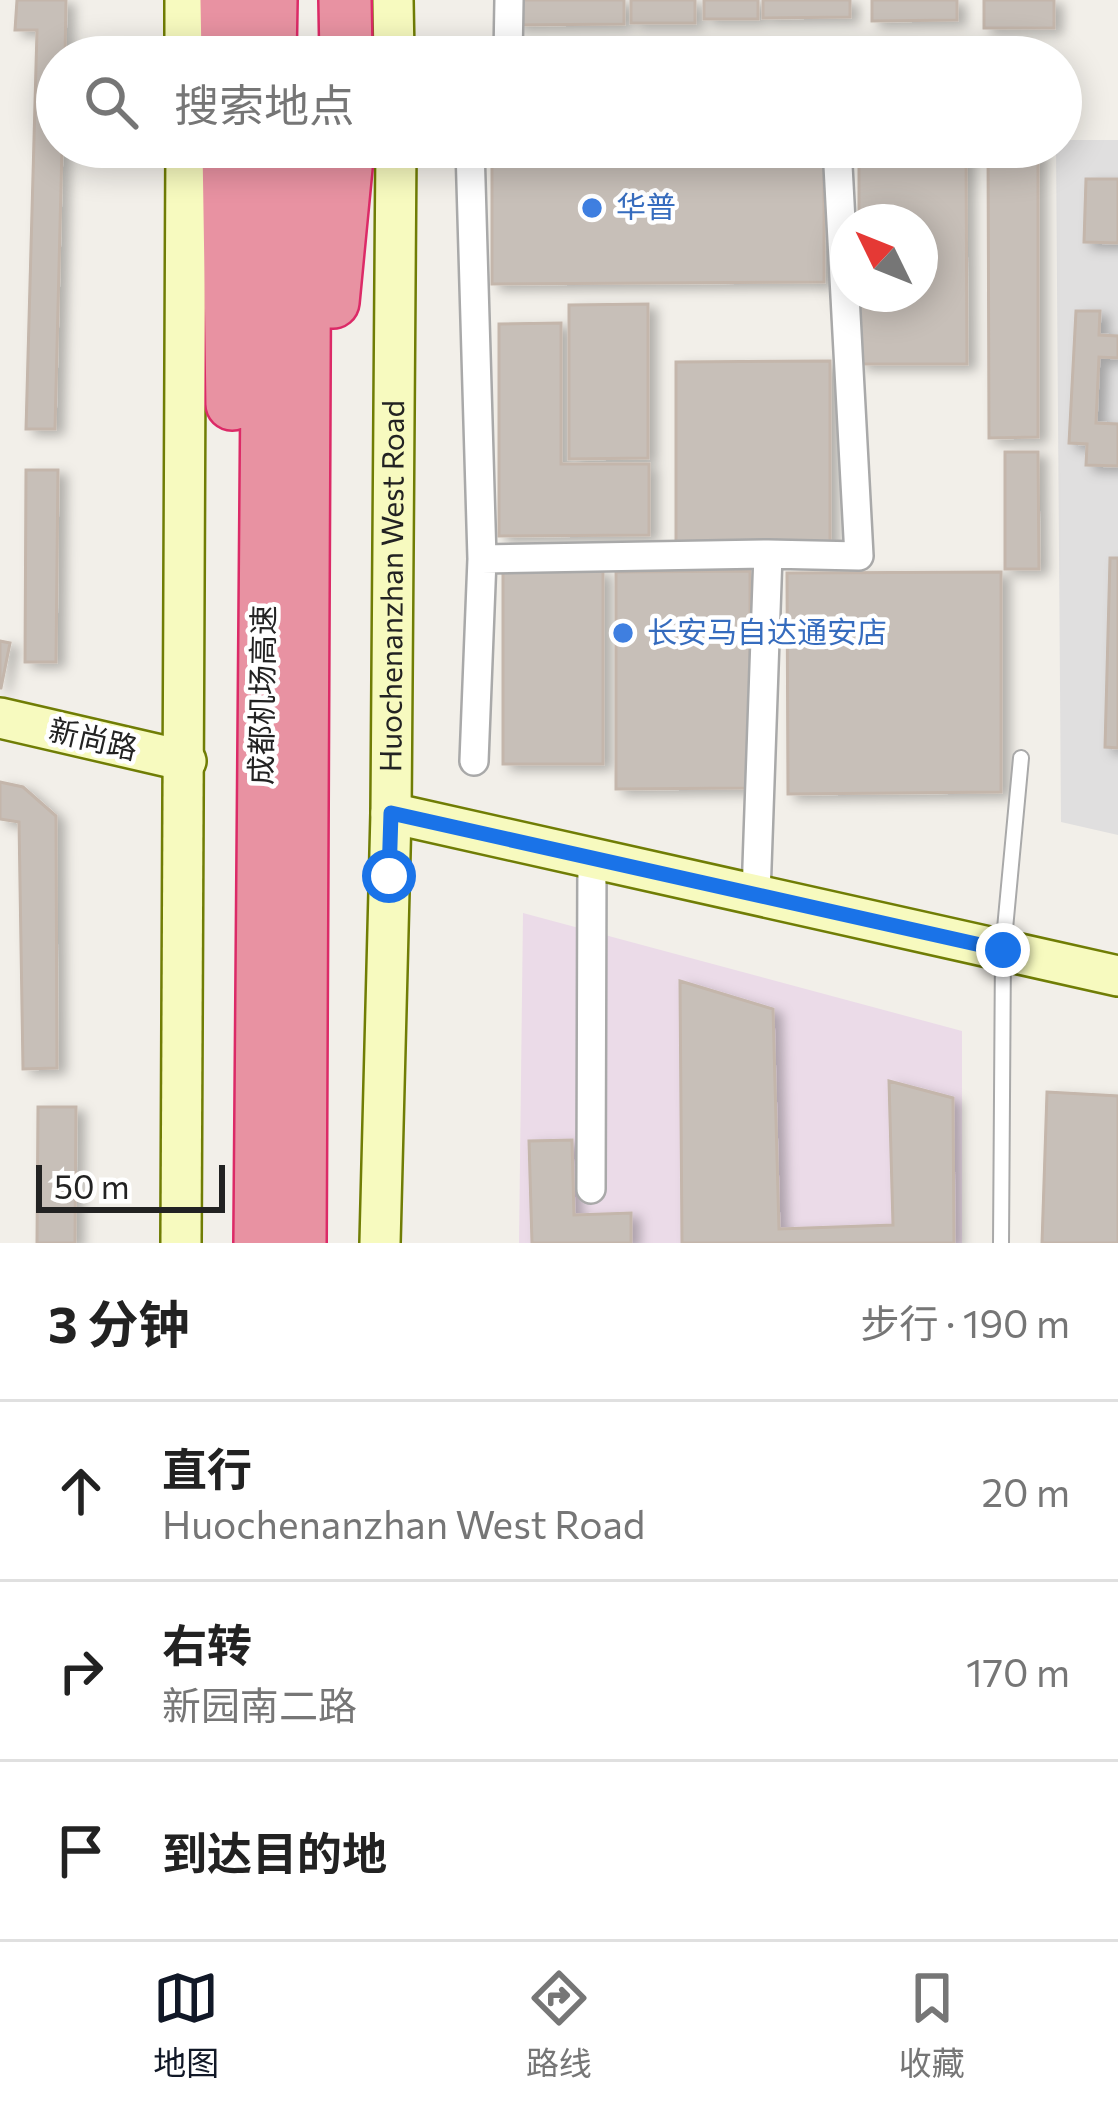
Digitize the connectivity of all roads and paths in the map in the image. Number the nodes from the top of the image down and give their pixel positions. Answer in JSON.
{"nodes":[{"id":1,"x":185,"y":0,"type":"edge"},
{"id":2,"x":226,"y":0,"type":"edge"},
{"id":3,"x":271,"y":0,"type":"edge"},
{"id":4,"x":305,"y":0,"type":"edge"},
{"id":5,"x":345,"y":0,"type":"edge"},
{"id":6,"x":394,"y":0,"type":"edge"},
{"id":7,"x":508,"y":0,"type":"edge"},
{"id":8,"x":185,"y":36,"type":"edge"},
{"id":9,"x":227,"y":36,"type":"edge"},
{"id":10,"x":270,"y":36,"type":"edge"},
{"id":11,"x":305,"y":36,"type":"edge"},
{"id":12,"x":346,"y":36,"type":"edge"},
{"id":13,"x":394,"y":36,"type":"edge"},
{"id":14,"x":508,"y":36,"type":"edge"},
{"id":15,"x":185,"y":168,"type":"edge"},
{"id":16,"x":228,"y":168,"type":"edge"},
{"id":17,"x":269,"y":168,"type":"edge"},
{"id":18,"x":305,"y":168,"type":"edge"},
{"id":19,"x":346,"y":168,"type":"edge"},
{"id":20,"x":396,"y":168,"type":"edge"},
{"id":21,"x":471,"y":168,"type":"edge"},
{"id":22,"x":838,"y":168,"type":"edge"},
{"id":23,"x":768,"y":554,"type":"junction"},
{"id":24,"x":482,"y":559,"type":"junction"},
{"id":25,"x":303,"y":583,"type":"junction"},
{"id":26,"x":0,"y":718,"type":"edge"},
{"id":27,"x":1021,"y":758,"type":"dead end"},
{"id":28,"x":186,"y":760,"type":"junction"},
{"id":29,"x":473,"y":761,"type":"dead end"},
{"id":30,"x":391,"y":813,"type":"junction"},
{"id":31,"x":592,"y":857,"type":"junction"},
{"id":32,"x":261,"y":874,"type":"junction"},
{"id":33,"x":755,"y":895,"type":"junction"},
{"id":34,"x":1003,"y":950,"type":"junction"},
{"id":35,"x":1118,"y":976,"type":"edge"},
{"id":36,"x":591,"y":1189,"type":"dead end"},
{"id":37,"x":380,"y":1242,"type":"edge"},
{"id":38,"x":181,"y":1243,"type":"edge"},
{"id":39,"x":260,"y":1243,"type":"edge"},
{"id":40,"x":300,"y":1243,"type":"edge"},
{"id":41,"x":1001,"y":1243,"type":"edge"}],
"edges":[{"from":1,"to":8,"type":"main road"},
{"from":2,"to":9,"type":"highway"},
{"from":3,"to":10,"type":"highway"},
{"from":4,"to":11,"type":"highway"},
{"from":5,"to":12,"type":"highway"},
{"from":6,"to":13,"type":"main road"},
{"from":7,"to":14,"type":"street"},
{"from":15,"to":28,"type":"main road"},
{"from":16,"to":32,"type":"highway"},
{"from":17,"to":32,"type":"highway","name":"成都机场高速"},
{"from":18,"to":25,"type":"highway","name":"成都机场高速"},
{"from":19,"to":25,"type":"highway"},
{"from":20,"to":30,"type":"main road","name":"Huochenanzhan West Road"},
{"from":21,"to":24,"type":"street"},
{"from":22,"to":23,"type":"street"},
{"from":23,"to":24,"type":"street"},
{"from":23,"to":33,"type":"street"},
{"from":24,"to":29,"type":"street"},
{"from":25,"to":40,"type":"highway","name":"成都机场高速"},
{"from":26,"to":28,"type":"main road","name":"新尚路"},
{"from":27,"to":34,"type":"lane"},
{"from":28,"to":38,"type":"main road"},
{"from":30,"to":31,"type":"main road"},
{"from":30,"to":37,"type":"main road","name":"Huochenanzhan West Road"},
{"from":31,"to":33,"type":"main road"},
{"from":31,"to":36,"type":"street"},
{"from":32,"to":39,"type":"highway","name":"成都机场高速"},
{"from":33,"to":34,"type":"main road"},
{"from":34,"to":35,"type":"main road"},
{"from":34,"to":41,"type":"lane"}]}
